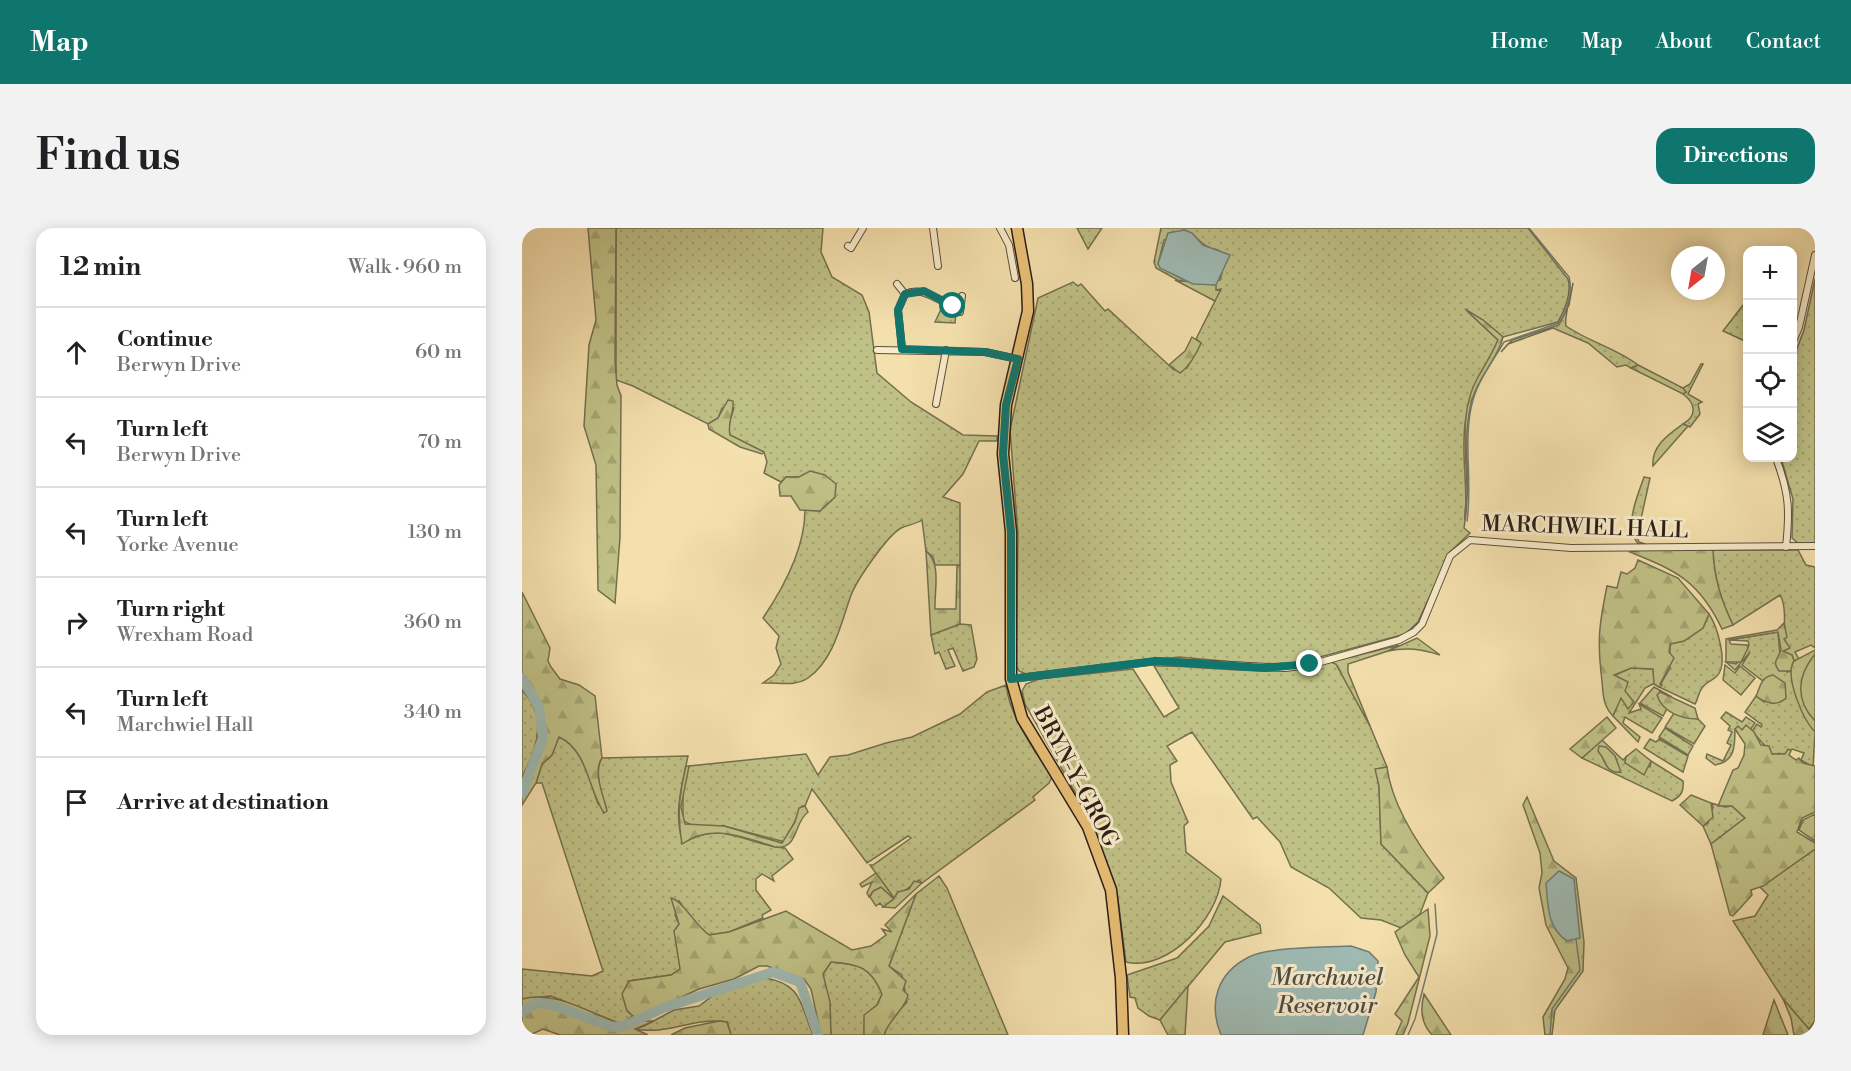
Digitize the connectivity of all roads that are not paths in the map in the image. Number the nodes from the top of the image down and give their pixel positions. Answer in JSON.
{"nodes":[{"id":1,"x":863,"y":228,"type":"edge"},
{"id":2,"x":933,"y":228,"type":"edge"},
{"id":3,"x":1000,"y":228,"type":"edge"},
{"id":4,"x":1017,"y":228,"type":"edge"},
{"id":5,"x":851,"y":248,"type":"dead end"},
{"id":6,"x":1815,"y":255,"type":"edge"},
{"id":7,"x":935,"y":262,"type":"dead end"},
{"id":8,"x":1014,"y":266,"type":"junction"},
{"id":9,"x":1006,"y":267,"type":"dead end"},
{"id":10,"x":1016,"y":278,"type":"dead end"},
{"id":11,"x":897,"y":284,"type":"dead end"},
{"id":12,"x":905,"y":294,"type":"junction"},
{"id":13,"x":962,"y":296,"type":"dead end"},
{"id":14,"x":1797,"y":332,"type":"edge"},
{"id":15,"x":902,"y":349,"type":"junction"},
{"id":16,"x":877,"y":350,"type":"dead end"},
{"id":17,"x":946,"y":350,"type":"junction"},
{"id":18,"x":1018,"y":359,"type":"junction"},
{"id":19,"x":936,"y":404,"type":"dead end"},
{"id":20,"x":1778,"y":462,"type":"edge"},
{"id":21,"x":1815,"y":546,"type":"edge"},
{"id":22,"x":1786,"y":547,"type":"junction"},
{"id":23,"x":1011,"y":679,"type":"junction"},
{"id":24,"x":1123,"y":1035,"type":"edge"}],
"edges":[{"from":1,"to":5,"type":"street"},
{"from":2,"to":7,"type":"street"},
{"from":3,"to":8,"type":"street"},
{"from":4,"to":18,"type":"main road","name":"BRYN-Y-GROG"},
{"from":6,"to":14,"type":"street"},
{"from":8,"to":9,"type":"street"},
{"from":8,"to":10,"type":"street"},
{"from":11,"to":12,"type":"street"},
{"from":12,"to":13,"type":"street"},
{"from":12,"to":15,"type":"street"},
{"from":15,"to":16,"type":"street"},
{"from":15,"to":17,"type":"street"},
{"from":17,"to":18,"type":"street"},
{"from":17,"to":19,"type":"street"},
{"from":18,"to":23,"type":"main road","name":"BRYN-Y-GROG"},
{"from":20,"to":22,"type":"street"},
{"from":21,"to":22,"type":"street","name":"MARCHWIEL HALL"},
{"from":22,"to":23,"type":"street","name":"MARCHWIEL HALL"},
{"from":23,"to":24,"type":"main road","name":"BRYN-Y-GROG"}]}
